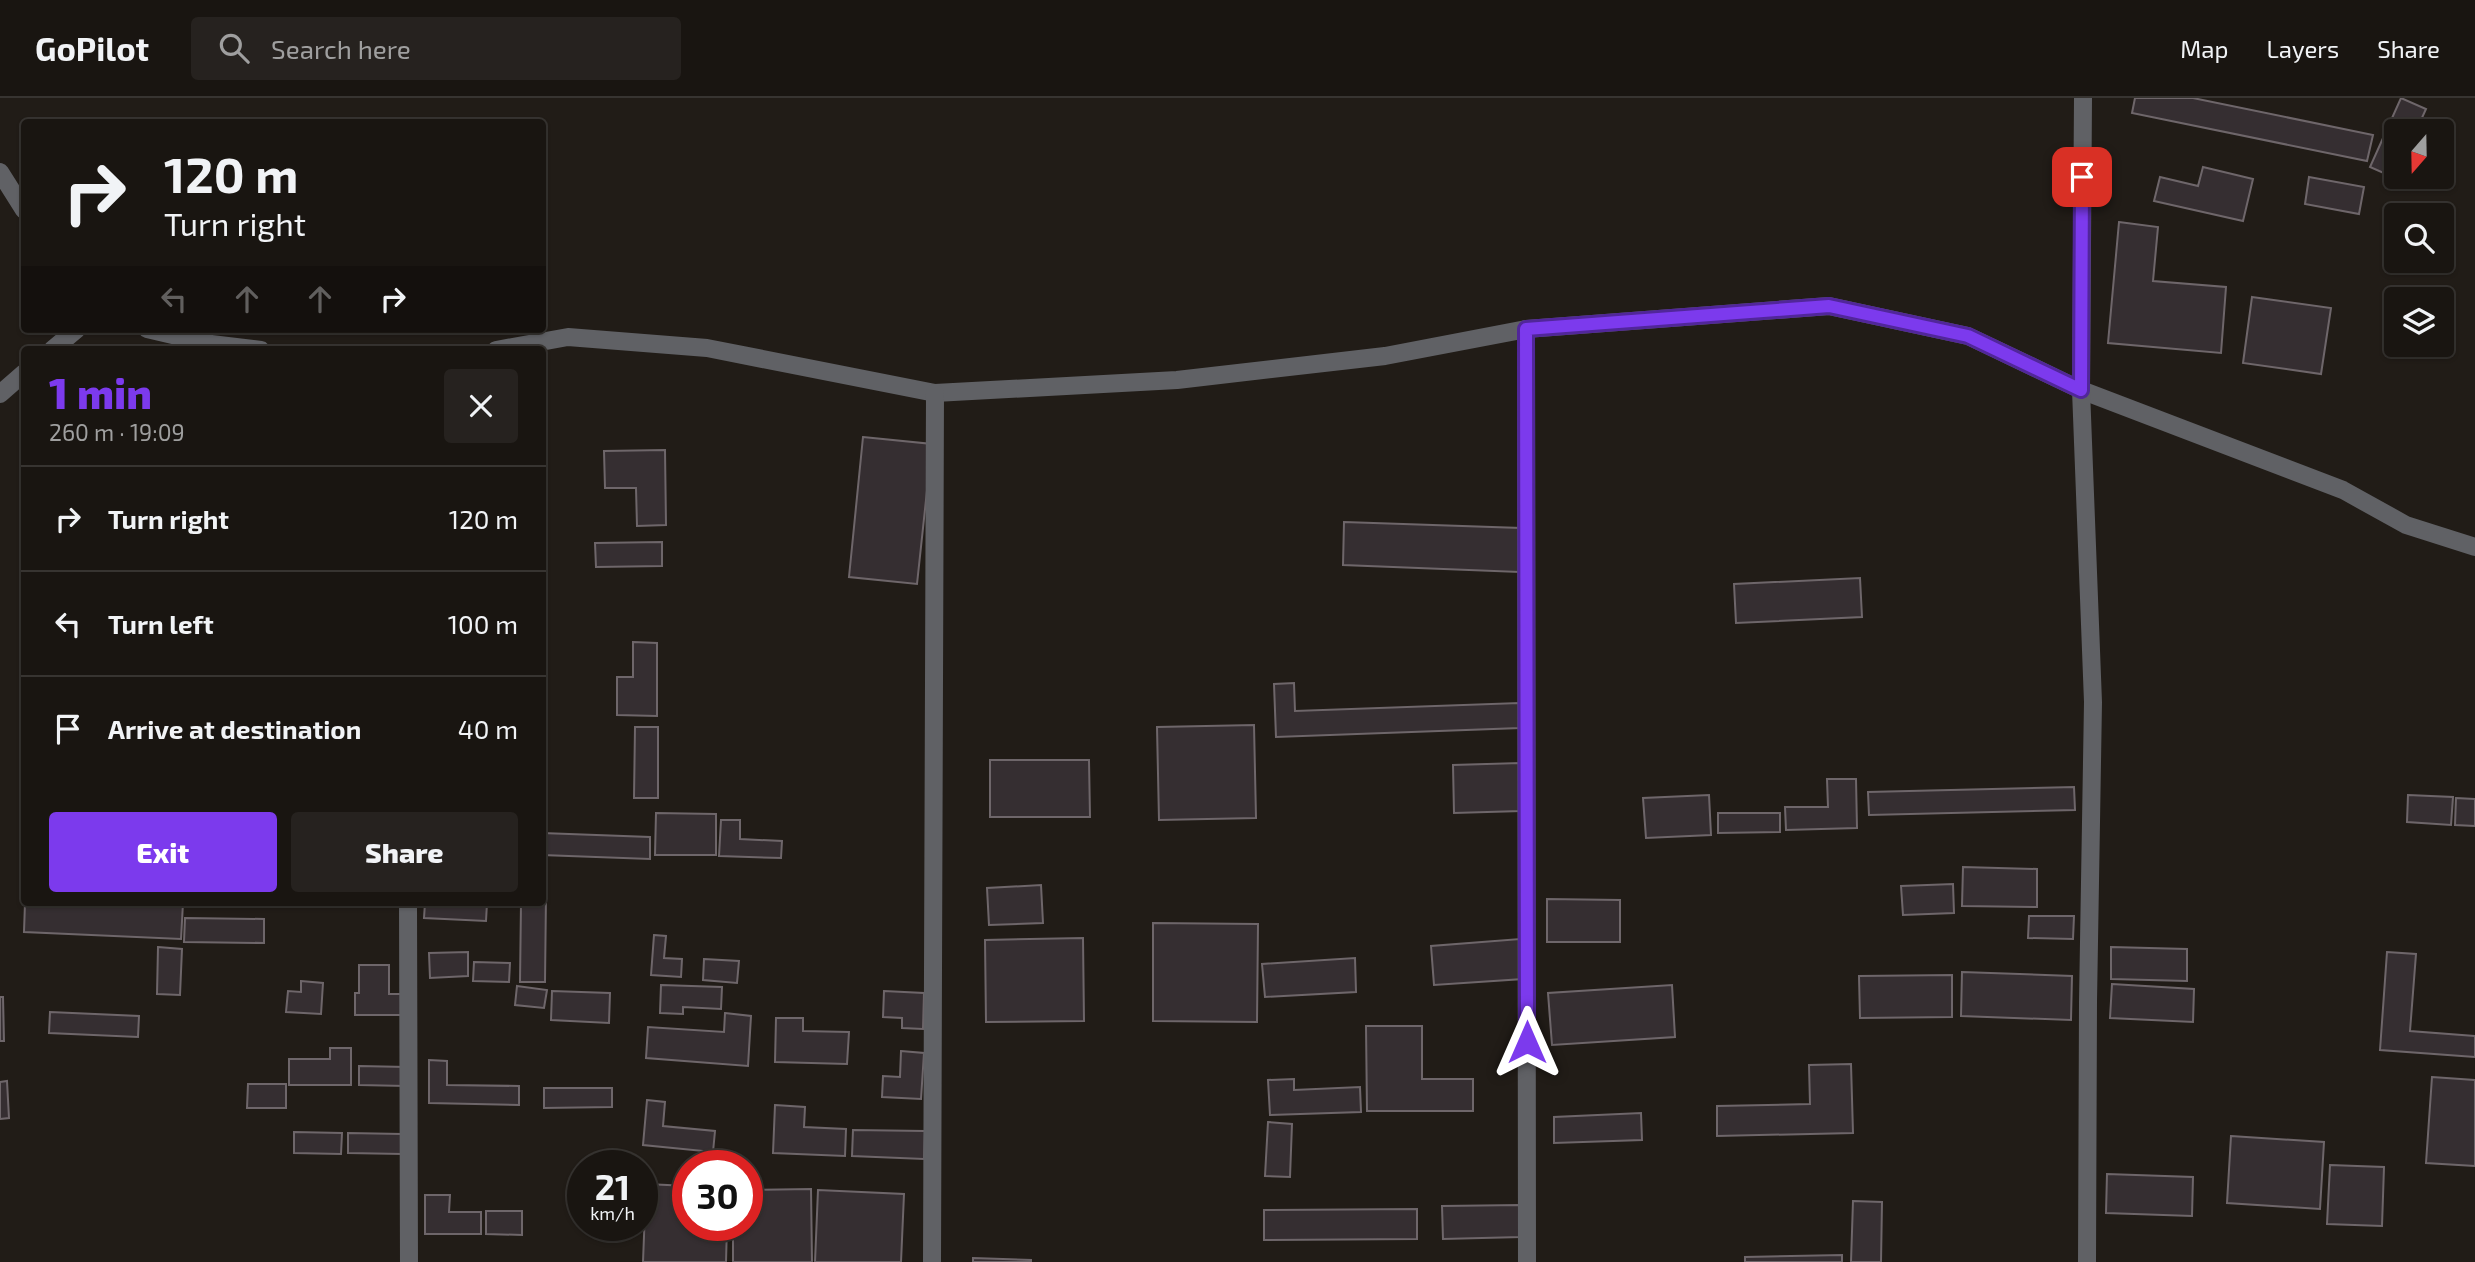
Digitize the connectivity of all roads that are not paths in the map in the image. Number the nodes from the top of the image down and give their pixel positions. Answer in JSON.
{"nodes":[{"id":1,"x":2083,"y":98,"type":"edge"},
{"id":2,"x":0,"y":172,"type":"edge"},
{"id":3,"x":21,"y":205,"type":"edge"},
{"id":4,"x":1526,"y":329,"type":"junction"},
{"id":5,"x":72,"y":333,"type":"edge"},
{"id":6,"x":164,"y":333,"type":"edge"},
{"id":7,"x":57,"y":346,"type":"edge"},
{"id":8,"x":228,"y":346,"type":"edge"},
{"id":9,"x":518,"y":346,"type":"edge"},
{"id":10,"x":21,"y":376,"type":"edge"},
{"id":11,"x":2081,"y":390,"type":"junction"},
{"id":12,"x":935,"y":393,"type":"junction"},
{"id":13,"x":0,"y":394,"type":"edge"},
{"id":14,"x":2475,"y":547,"type":"edge"},
{"id":15,"x":408,"y":906,"type":"edge"},
{"id":16,"x":409,"y":1262,"type":"edge"},
{"id":17,"x":932,"y":1262,"type":"edge"},
{"id":18,"x":1527,"y":1262,"type":"edge"},
{"id":19,"x":2087,"y":1262,"type":"edge"}],
"edges":[{"from":1,"to":11,"type":"street"},
{"from":2,"to":3,"type":"street"},
{"from":4,"to":11,"type":"street"},
{"from":4,"to":12,"type":"street"},
{"from":4,"to":18,"type":"street"},
{"from":5,"to":7,"type":"street"},
{"from":6,"to":8,"type":"street"},
{"from":9,"to":12,"type":"street"},
{"from":10,"to":13,"type":"street"},
{"from":11,"to":14,"type":"street"},
{"from":11,"to":19,"type":"street"},
{"from":12,"to":17,"type":"street"},
{"from":15,"to":16,"type":"street"}]}
